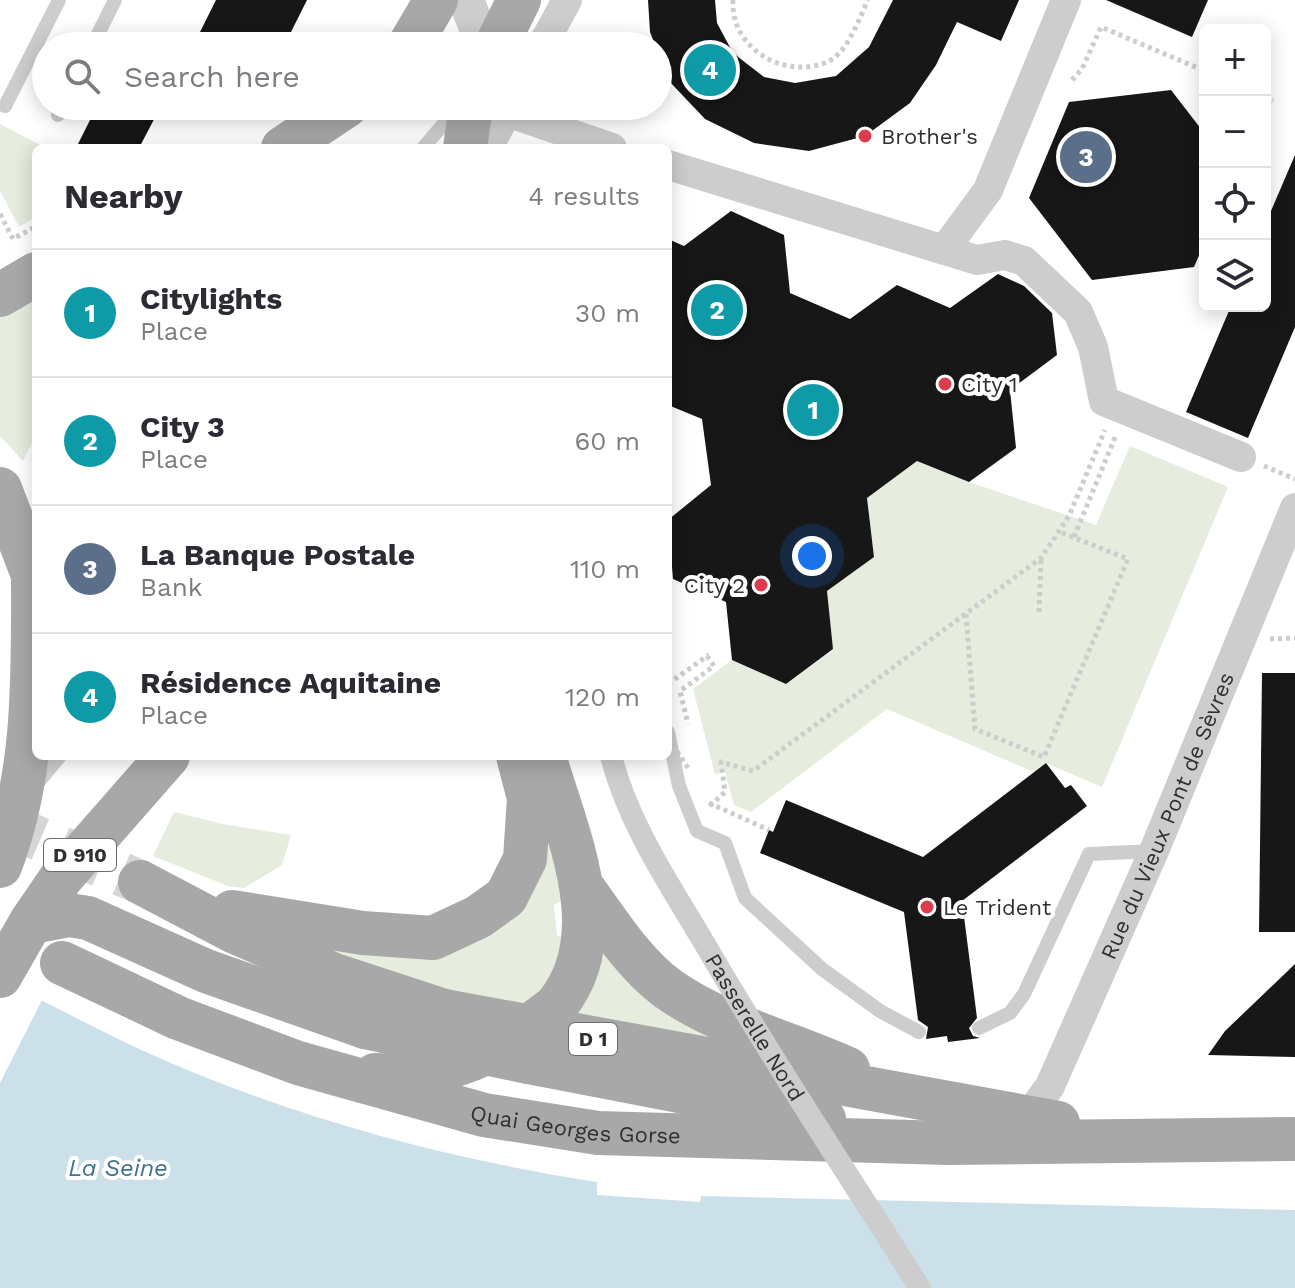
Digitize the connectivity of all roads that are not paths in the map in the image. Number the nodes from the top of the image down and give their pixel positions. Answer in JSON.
{"nodes":[{"id":1,"x":59,"y":0,"type":"edge"},
{"id":2,"x":115,"y":0,"type":"edge"},
{"id":3,"x":436,"y":0,"type":"edge"},
{"id":4,"x":466,"y":0,"type":"edge"},
{"id":5,"x":519,"y":0,"type":"edge"},
{"id":6,"x":567,"y":0,"type":"edge"},
{"id":7,"x":1066,"y":0,"type":"edge"},
{"id":8,"x":43,"y":32,"type":"edge"},
{"id":9,"x":99,"y":32,"type":"edge"},
{"id":10,"x":417,"y":32,"type":"edge"},
{"id":11,"x":479,"y":32,"type":"edge"},
{"id":12,"x":503,"y":32,"type":"edge"},
{"id":13,"x":550,"y":32,"type":"edge"},
{"id":14,"x":32,"y":53,"type":"edge"},
{"id":15,"x":5,"y":106,"type":"dead end"},
{"id":16,"x":447,"y":120,"type":"edge"},
{"id":17,"x":487,"y":120,"type":"edge"},
{"id":18,"x":494,"y":120,"type":"edge"},
{"id":19,"x":531,"y":120,"type":"edge"},
{"id":20,"x":331,"y":121,"type":"edge"},
{"id":21,"x":272,"y":144,"type":"edge"},
{"id":22,"x":290,"y":144,"type":"edge"},
{"id":23,"x":426,"y":144,"type":"edge"},
{"id":24,"x":468,"y":144,"type":"edge"},
{"id":25,"x":489,"y":144,"type":"edge"},
{"id":26,"x":600,"y":144,"type":"edge"},
{"id":27,"x":672,"y":166,"type":"edge"},
{"id":28,"x":944,"y":250,"type":"junction"},
{"id":29,"x":32,"y":276,"type":"edge"},
{"id":30,"x":0,"y":295,"type":"edge"},
{"id":31,"x":1241,"y":457,"type":"dead end"},
{"id":32,"x":0,"y":489,"type":"edge"},
{"id":33,"x":1295,"y":508,"type":"edge"},
{"id":34,"x":32,"y":566,"type":"edge"},
{"id":35,"x":32,"y":699,"type":"edge"},
{"id":36,"x":672,"y":752,"type":"edge"},
{"id":37,"x":57,"y":760,"type":"edge"},
{"id":38,"x":162,"y":760,"type":"edge"},
{"id":39,"x":519,"y":760,"type":"edge"},
{"id":40,"x":545,"y":760,"type":"edge"},
{"id":41,"x":612,"y":760,"type":"edge"},
{"id":42,"x":139,"y":774,"type":"edge"},
{"id":43,"x":21,"y":801,"type":"junction"},
{"id":44,"x":1154,"y":851,"type":"junction"},
{"id":45,"x":0,"y":866,"type":"edge"},
{"id":46,"x":583,"y":888,"type":"junction"},
{"id":47,"x":31,"y":922,"type":"junction"},
{"id":48,"x":62,"y":963,"type":"dead end"},
{"id":49,"x":2,"y":972,"type":"edge"},
{"id":50,"x":979,"y":1028,"type":"dead end"},
{"id":51,"x":919,"y":1032,"type":"dead end"},
{"id":52,"x":518,"y":1052,"type":"junction"},
{"id":53,"x":298,"y":1063,"type":"junction"},
{"id":54,"x":910,"y":1097,"type":"junction"},
{"id":55,"x":1027,"y":1118,"type":"junction"},
{"id":56,"x":1295,"y":1139,"type":"edge"},
{"id":57,"x":1118,"y":1141,"type":"junction"},
{"id":58,"x":948,"y":1143,"type":"junction"},
{"id":59,"x":920,"y":1288,"type":"edge"}],
"edges":[{"from":1,"to":8,"type":"lane"},
{"from":2,"to":9,"type":"lane"},
{"from":3,"to":10,"type":"main road"},
{"from":4,"to":11,"type":"street"},
{"from":5,"to":12,"type":"main road"},
{"from":6,"to":13,"type":"street"},
{"from":7,"to":28,"type":"street"},
{"from":14,"to":15,"type":"lane"},
{"from":16,"to":23,"type":"lane"},
{"from":17,"to":24,"type":"main road"},
{"from":18,"to":25,"type":"street"},
{"from":19,"to":26,"type":"street"},
{"from":20,"to":21,"type":"main road"},
{"from":20,"to":22,"type":"main road"},
{"from":27,"to":28,"type":"street"},
{"from":28,"to":31,"type":"street"},
{"from":29,"to":30,"type":"main road"},
{"from":32,"to":34,"type":"main road"},
{"from":33,"to":44,"type":"street","name":"Rue du Vieux Pont de Sèvres"},
{"from":35,"to":43,"type":"main road"},
{"from":36,"to":51,"type":"lane"},
{"from":37,"to":43,"type":"lane"},
{"from":38,"to":42,"type":"main road","number":"D 910"},
{"from":39,"to":54,"type":"main road","name":"Quai Georges Gorse","number":"D 1"},
{"from":40,"to":46,"type":"main road"},
{"from":41,"to":59,"type":"street","name":"Passerelle Nord","bridge":true},
{"from":42,"to":47,"type":"main road","number":"D 910"},
{"from":43,"to":45,"type":"main road"},
{"from":44,"to":50,"type":"lane"},
{"from":44,"to":55,"type":"street","name":"Rue du Vieux Pont de Sèvres"},
{"from":46,"to":52,"type":"main road","bridge":true},
{"from":46,"to":54,"type":"main road"},
{"from":47,"to":49,"type":"main road","number":"D 910"},
{"from":47,"to":52,"type":"main road","number":"D 1","bridge":true},
{"from":48,"to":53,"type":"main road","name":"Quai Georges Gorse","number":"D 1"},
{"from":52,"to":53,"type":"main road"},
{"from":52,"to":58,"type":"main road","number":"D 1"},
{"from":53,"to":58,"type":"main road","name":"Quai Georges Gorse","number":"D 1"},
{"from":54,"to":55,"type":"main road","name":"Quai Georges Gorse","number":"D 1"},
{"from":55,"to":57,"type":"main road","name":"Quai Georges Gorse","number":"D 1"},
{"from":56,"to":57,"type":"main road","name":"Quai Georges Gorse","number":"D 1"},
{"from":57,"to":58,"type":"main road","name":"Quai Georges Gorse","number":"D 1"}]}
